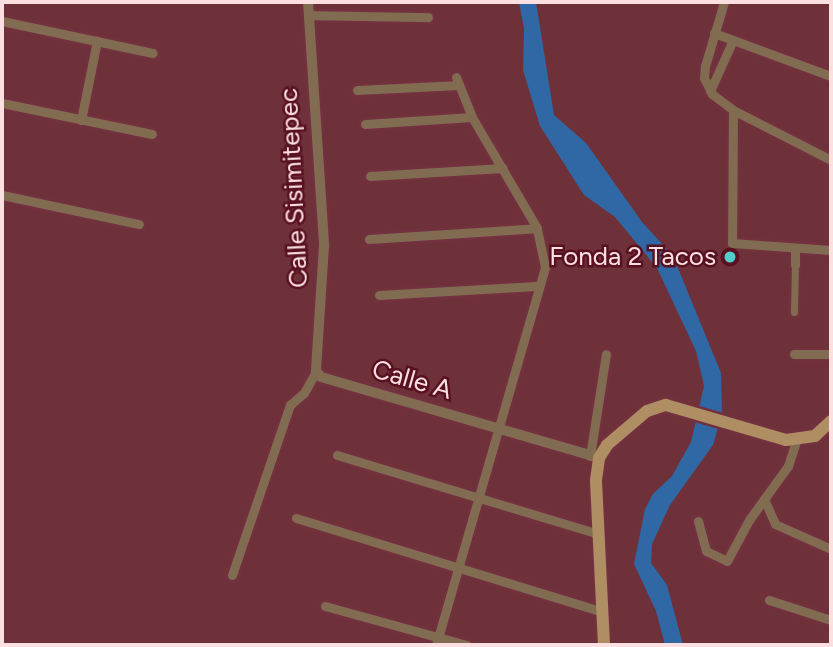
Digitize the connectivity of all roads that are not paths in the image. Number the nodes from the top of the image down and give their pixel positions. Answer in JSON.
{"nodes":[{"id":1,"x":308,"y":2,"type":"edge"},
{"id":2,"x":723,"y":2,"type":"edge"},
{"id":3,"x":308,"y":15,"type":"junction"},
{"id":4,"x":428,"y":17,"type":"dead end"},
{"id":5,"x":2,"y":21,"type":"edge"},
{"id":6,"x":714,"y":33,"type":"junction"},
{"id":7,"x":733,"y":40,"type":"junction"},
{"id":8,"x":97,"y":41,"type":"junction"},
{"id":9,"x":153,"y":53,"type":"dead end"},
{"id":10,"x":831,"y":76,"type":"edge"},
{"id":11,"x":358,"y":90,"type":"dead end"},
{"id":12,"x":711,"y":93,"type":"junction"},
{"id":13,"x":2,"y":103,"type":"edge"},
{"id":14,"x":733,"y":110,"type":"junction"},
{"id":15,"x":472,"y":117,"type":"junction"},
{"id":16,"x":81,"y":120,"type":"junction"},
{"id":17,"x":365,"y":124,"type":"dead end"},
{"id":18,"x":152,"y":134,"type":"dead end"},
{"id":19,"x":831,"y":160,"type":"edge"},
{"id":20,"x":503,"y":168,"type":"junction"},
{"id":21,"x":370,"y":176,"type":"dead end"},
{"id":22,"x":2,"y":195,"type":"edge"},
{"id":23,"x":139,"y":224,"type":"dead end"},
{"id":24,"x":537,"y":228,"type":"junction"},
{"id":25,"x":369,"y":239,"type":"dead end"},
{"id":26,"x":795,"y":249,"type":"junction"},
{"id":27,"x":831,"y":250,"type":"edge"},
{"id":28,"x":795,"y":265,"type":"joint"},
{"id":29,"x":536,"y":286,"type":"junction"},
{"id":30,"x":379,"y":295,"type":"dead end"},
{"id":31,"x":794,"y":312,"type":"dead end"},
{"id":32,"x":606,"y":354,"type":"dead end"},
{"id":33,"x":794,"y":354,"type":"dead end"},
{"id":34,"x":831,"y":354,"type":"edge"},
{"id":35,"x":316,"y":371,"type":"junction"},
{"id":36,"x":831,"y":421,"type":"edge"},
{"id":37,"x":498,"y":429,"type":"junction"},
{"id":38,"x":796,"y":441,"type":"junction"},
{"id":39,"x":337,"y":455,"type":"dead end"},
{"id":40,"x":594,"y":457,"type":"junction"},
{"id":41,"x":480,"y":495,"type":"junction"},
{"id":42,"x":764,"y":499,"type":"junction"},
{"id":43,"x":296,"y":518,"type":"dead end"},
{"id":44,"x":698,"y":521,"type":"dead end"},
{"id":45,"x":596,"y":533,"type":"junction"},
{"id":46,"x":831,"y":549,"type":"edge"},
{"id":47,"x":460,"y":565,"type":"junction"},
{"id":48,"x":232,"y":575,"type":"dead end"},
{"id":49,"x":769,"y":600,"type":"dead end"},
{"id":50,"x":325,"y":606,"type":"dead end"},
{"id":51,"x":603,"y":612,"type":"junction"},
{"id":52,"x":831,"y":620,"type":"edge"},
{"id":53,"x":438,"y":641,"type":"edge"},
{"id":54,"x":467,"y":645,"type":"edge"},
{"id":55,"x":604,"y":645,"type":"edge"}],
"edges":[{"from":1,"to":3,"type":"street","name":"Calle Sisimitepec"},
{"from":2,"to":6,"type":"street"},
{"from":3,"to":4,"type":"street"},
{"from":3,"to":35,"type":"street","name":"Calle Sisimitepec"},
{"from":5,"to":8,"type":"street"},
{"from":6,"to":7,"type":"street"},
{"from":6,"to":12,"type":"street"},
{"from":7,"to":10,"type":"street"},
{"from":7,"to":12,"type":"street"},
{"from":8,"to":9,"type":"street"},
{"from":8,"to":16,"type":"street"},
{"from":11,"to":15,"type":"street"},
{"from":12,"to":14,"type":"street"},
{"from":13,"to":16,"type":"street"},
{"from":14,"to":19,"type":"street"},
{"from":14,"to":26,"type":"street"},
{"from":15,"to":17,"type":"street"},
{"from":15,"to":20,"type":"street"},
{"from":16,"to":18,"type":"street"},
{"from":20,"to":21,"type":"street"},
{"from":20,"to":24,"type":"street"},
{"from":22,"to":23,"type":"street"},
{"from":24,"to":25,"type":"street"},
{"from":24,"to":29,"type":"street"},
{"from":26,"to":27,"type":"street"},
{"from":26,"to":28,"type":"street"},
{"from":28,"to":31,"type":"street"},
{"from":29,"to":30,"type":"street"},
{"from":29,"to":37,"type":"street"},
{"from":32,"to":40,"type":"street"},
{"from":33,"to":34,"type":"street"},
{"from":35,"to":37,"type":"street","name":"Calle A"},
{"from":35,"to":48,"type":"street"},
{"from":36,"to":38,"type":"main road"},
{"from":37,"to":40,"type":"street","name":"Calle A"},
{"from":37,"to":41,"type":"street"},
{"from":38,"to":40,"type":"main road"},
{"from":38,"to":42,"type":"street"},
{"from":39,"to":41,"type":"street"},
{"from":40,"to":45,"type":"main road"},
{"from":41,"to":45,"type":"street"},
{"from":41,"to":47,"type":"street"},
{"from":42,"to":44,"type":"street"},
{"from":42,"to":46,"type":"street"},
{"from":43,"to":47,"type":"street"},
{"from":45,"to":51,"type":"main road"},
{"from":47,"to":51,"type":"street"},
{"from":47,"to":53,"type":"street"},
{"from":49,"to":52,"type":"street"},
{"from":50,"to":53,"type":"street"},
{"from":51,"to":55,"type":"main road"},
{"from":53,"to":54,"type":"street"}]}
